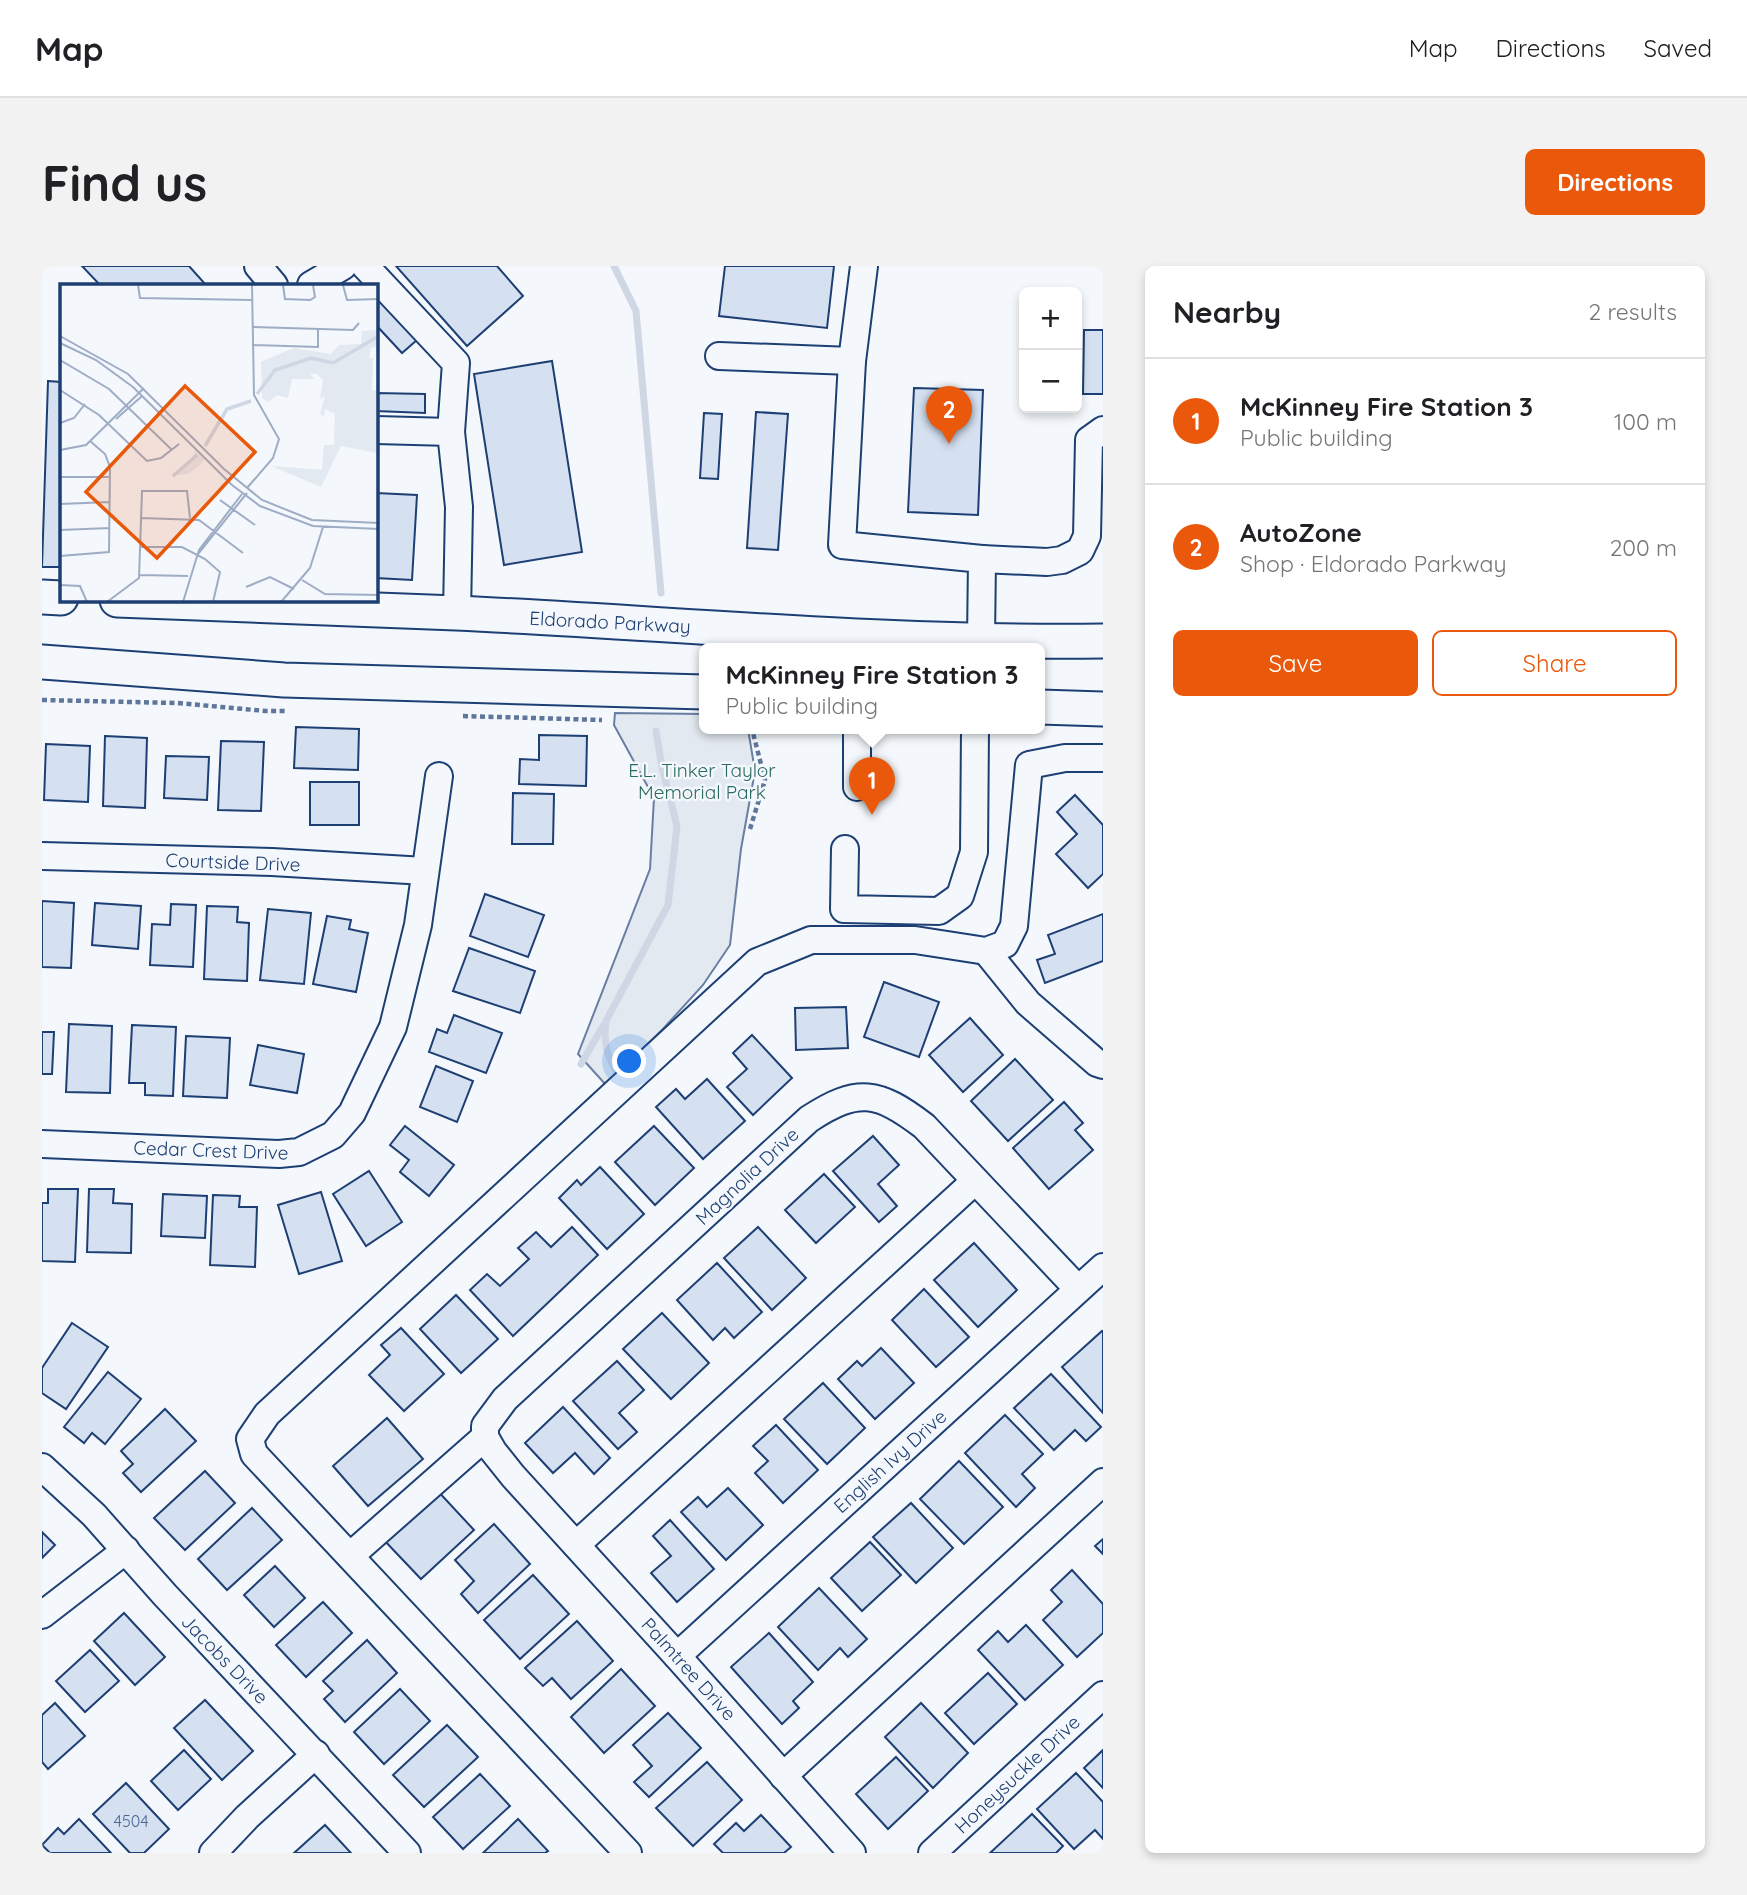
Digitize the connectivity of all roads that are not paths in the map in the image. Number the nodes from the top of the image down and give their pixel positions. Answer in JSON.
{"nodes":[{"id":1,"x":258,"y":266,"type":"edge"},
{"id":2,"x":343,"y":266,"type":"edge"},
{"id":3,"x":365,"y":266,"type":"edge"},
{"id":4,"x":864,"y":266,"type":"edge"},
{"id":5,"x":273,"y":284,"type":"edge"},
{"id":6,"x":313,"y":284,"type":"edge"},
{"id":7,"x":719,"y":356,"type":"dead end"},
{"id":8,"x":852,"y":361,"type":"junction"},
{"id":9,"x":378,"y":430,"type":"edge"},
{"id":10,"x":1103,"y":430,"type":"edge"},
{"id":11,"x":451,"y":432,"type":"junction"},
{"id":12,"x":1095,"y":536,"type":"edge"},
{"id":13,"x":982,"y":559,"type":"junction"},
{"id":14,"x":42,"y":597,"type":"edge"},
{"id":15,"x":60,"y":598,"type":"edge"},
{"id":16,"x":169,"y":602,"type":"edge"},
{"id":17,"x":457,"y":613,"type":"junction"},
{"id":18,"x":808,"y":640,"type":"edge"},
{"id":19,"x":1103,"y":641,"type":"edge"},
{"id":20,"x":911,"y":643,"type":"edge"},
{"id":21,"x":980,"y":643,"type":"edge"},
{"id":22,"x":1042,"y":643,"type":"edge"},
{"id":23,"x":42,"y":662,"type":"edge"},
{"id":24,"x":699,"y":692,"type":"edge"},
{"id":25,"x":1045,"y":707,"type":"edge"},
{"id":26,"x":1103,"y":709,"type":"edge"},
{"id":27,"x":857,"y":734,"type":"edge"},
{"id":28,"x":975,"y":734,"type":"edge"},
{"id":29,"x":1103,"y":758,"type":"edge"},
{"id":30,"x":439,"y":776,"type":"dead end"},
{"id":31,"x":857,"y":787,"type":"dead end"},
{"id":32,"x":845,"y":849,"type":"dead end"},
{"id":33,"x":42,"y":856,"type":"edge"},
{"id":34,"x":425,"y":871,"type":"junction"},
{"id":35,"x":986,"y":951,"type":"junction"},
{"id":36,"x":1103,"y":1065,"type":"edge"},
{"id":37,"x":42,"y":1144,"type":"edge"},
{"id":38,"x":975,"y":1181,"type":"junction"},
{"id":39,"x":1103,"y":1267,"type":"edge"},
{"id":40,"x":1078,"y":1289,"type":"junction"},
{"id":41,"x":485,"y":1437,"type":"junction"},
{"id":42,"x":42,"y":1467,"type":"edge"},
{"id":43,"x":1103,"y":1482,"type":"edge"},
{"id":44,"x":576,"y":1545,"type":"junction"},
{"id":45,"x":126,"y":1550,"type":"junction"},
{"id":46,"x":350,"y":1556,"type":"junction"},
{"id":47,"x":42,"y":1615,"type":"edge"},
{"id":48,"x":677,"y":1656,"type":"junction"},
{"id":49,"x":1103,"y":1695,"type":"edge"},
{"id":50,"x":316,"y":1754,"type":"junction"},
{"id":51,"x":783,"y":1776,"type":"junction"},
{"id":52,"x":213,"y":1853,"type":"edge"},
{"id":53,"x":407,"y":1853,"type":"edge"},
{"id":54,"x":628,"y":1853,"type":"edge"},
{"id":55,"x":852,"y":1853,"type":"edge"},
{"id":56,"x":932,"y":1853,"type":"edge"}],
"edges":[{"from":1,"to":5,"type":"street"},
{"from":2,"to":6,"type":"street"},
{"from":3,"to":11,"type":"street"},
{"from":4,"to":8,"type":"street"},
{"from":7,"to":8,"type":"street"},
{"from":8,"to":13,"type":"street"},
{"from":9,"to":11,"type":"street"},
{"from":10,"to":12,"type":"street"},
{"from":11,"to":17,"type":"street"},
{"from":12,"to":13,"type":"street"},
{"from":13,"to":21,"type":"street"},
{"from":14,"to":15,"type":"main road"},
{"from":16,"to":17,"type":"main road","name":"Eldorado Parkway"},
{"from":17,"to":18,"type":"main road","name":"Eldorado Parkway"},
{"from":18,"to":20,"type":"main road","name":"Eldorado Parkway"},
{"from":19,"to":22,"type":"main road","name":"Eldorado Parkway"},
{"from":23,"to":24,"type":"main road"},
{"from":25,"to":26,"type":"main road"},
{"from":27,"to":31,"type":"street"},
{"from":28,"to":32,"type":"street"},
{"from":29,"to":35,"type":"street"},
{"from":30,"to":34,"type":"street","name":"Cedar Crest Drive"},
{"from":33,"to":34,"type":"street","name":"Courtside Drive"},
{"from":34,"to":37,"type":"street","name":"Cedar Crest Drive"},
{"from":35,"to":36,"type":"street"},
{"from":35,"to":46,"type":"street"},
{"from":38,"to":40,"type":"street","name":"Magnolia Drive"},
{"from":38,"to":41,"type":"street","name":"Magnolia Drive"},
{"from":38,"to":44,"type":"street"},
{"from":39,"to":40,"type":"street","name":"English Ivy Drive"},
{"from":40,"to":48,"type":"street","name":"English Ivy Drive"},
{"from":41,"to":44,"type":"street","name":"Palmtree Drive"},
{"from":41,"to":46,"type":"street"},
{"from":42,"to":45,"type":"street","name":"Jacobs Drive"},
{"from":43,"to":51,"type":"street"},
{"from":44,"to":48,"type":"street","name":"Palmtree Drive"},
{"from":45,"to":47,"type":"street"},
{"from":45,"to":50,"type":"street","name":"Jacobs Drive"},
{"from":46,"to":54,"type":"street"},
{"from":48,"to":51,"type":"street","name":"Palmtree Drive"},
{"from":49,"to":56,"type":"street","name":"Honeysuckle Drive"},
{"from":50,"to":52,"type":"street"},
{"from":50,"to":53,"type":"street","name":"Jacobs Drive"},
{"from":51,"to":55,"type":"street","name":"Palmtree Drive"}]}
